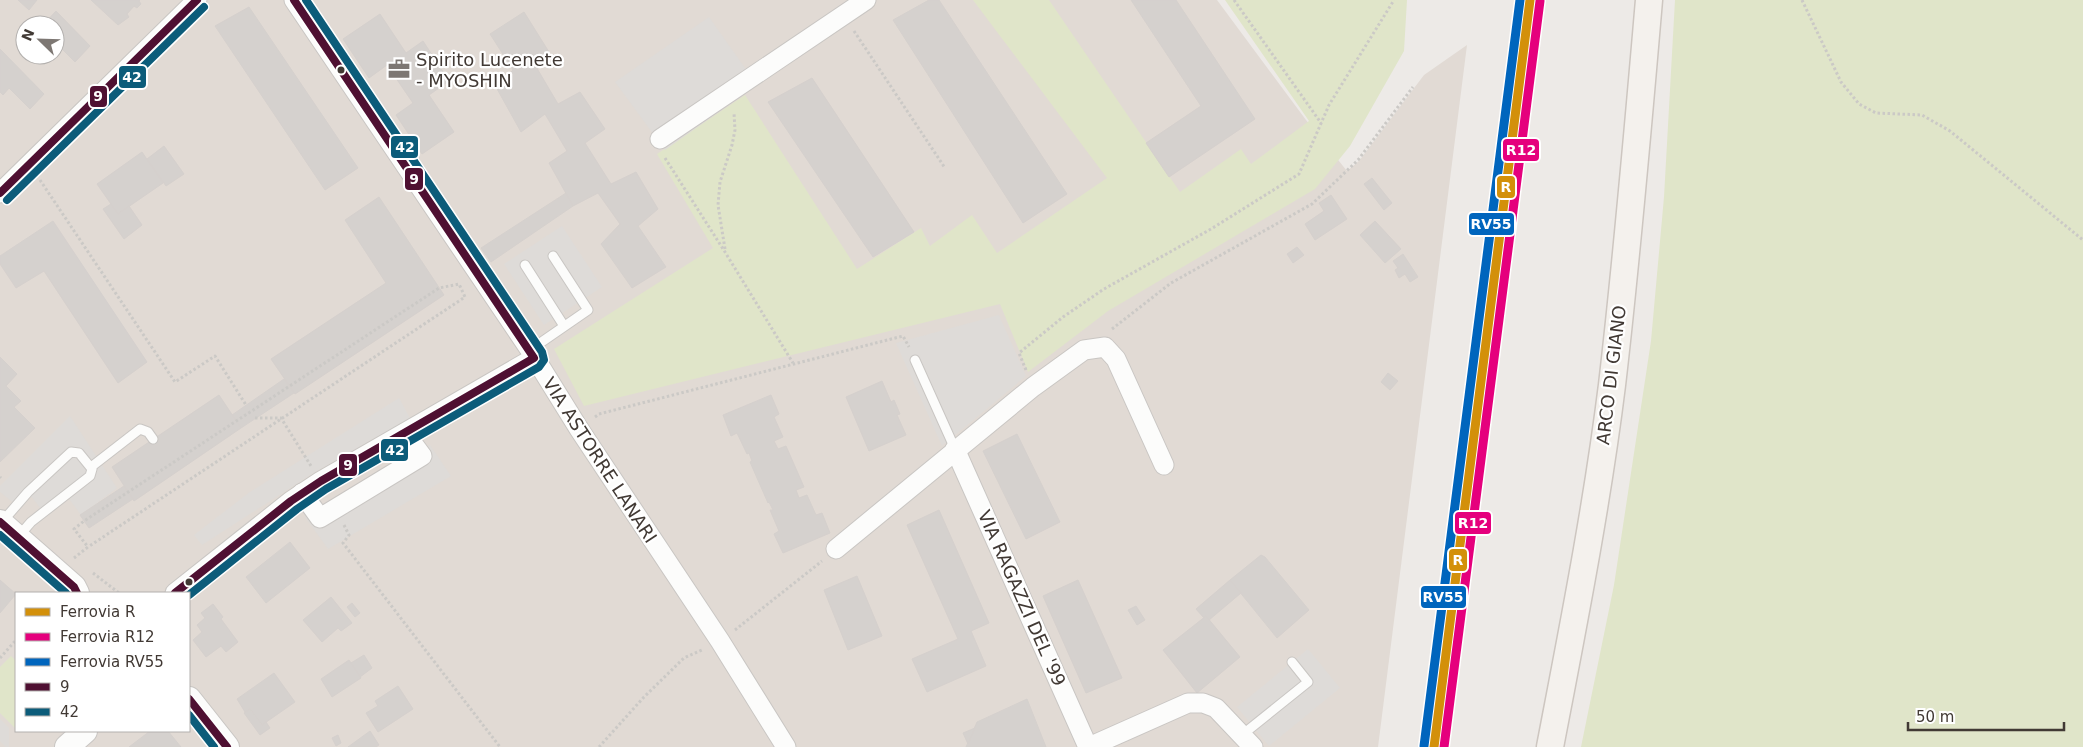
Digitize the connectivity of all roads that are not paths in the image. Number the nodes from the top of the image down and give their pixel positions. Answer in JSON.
{"nodes":[{"id":1,"x":197,"y":0,"type":"edge"},
{"id":2,"x":294,"y":0,"type":"edge"},
{"id":3,"x":866,"y":0,"type":"edge"},
{"id":4,"x":1649,"y":0,"type":"edge"},
{"id":5,"x":660,"y":139,"type":"road end"},
{"id":6,"x":0,"y":193,"type":"edge"},
{"id":7,"x":553,"y":256,"type":"dead end"},
{"id":8,"x":525,"y":264,"type":"dead end"},
{"id":9,"x":564,"y":326,"type":"junction"},
{"id":10,"x":532,"y":354,"type":"junction"},
{"id":11,"x":916,"y":360,"type":"road end"},
{"id":12,"x":405,"y":432,"type":"junction"},
{"id":13,"x":153,"y":439,"type":"dead end"},
{"id":14,"x":955,"y":449,"type":"junction"},
{"id":15,"x":1164,"y":465,"type":"dead end"},
{"id":16,"x":91,"y":467,"type":"junction"},
{"id":17,"x":302,"y":494,"type":"junction"},
{"id":18,"x":6,"y":528,"type":"edge"},
{"id":19,"x":836,"y":549,"type":"road end"},
{"id":20,"x":76,"y":592,"type":"edge"},
{"id":21,"x":176,"y":592,"type":"edge"},
{"id":22,"x":1292,"y":662,"type":"dead end"},
{"id":23,"x":190,"y":700,"type":"edge"},
{"id":24,"x":1248,"y":741,"type":"edge"},
{"id":25,"x":227,"y":747,"type":"edge"},
{"id":26,"x":786,"y":747,"type":"edge"},
{"id":27,"x":1088,"y":747,"type":"edge"},
{"id":28,"x":1550,"y":747,"type":"edge"}],
"edges":[{"from":1,"to":6,"type":"street"},
{"from":2,"to":10,"type":"street","name":"VIA ASTORRE LANARI"},
{"from":3,"to":5,"type":"street"},
{"from":4,"to":28,"type":"main road","name":"ARCO DI GIANO"},
{"from":7,"to":9,"type":"lane"},
{"from":8,"to":9,"type":"lane"},
{"from":9,"to":10,"type":"lane"},
{"from":10,"to":12,"type":"street"},
{"from":10,"to":26,"type":"street","name":"VIA ASTORRE LANARI"},
{"from":11,"to":14,"type":"lane","name":"VIA RAGAZZI DEL '99"},
{"from":12,"to":17,"type":"street"},
{"from":12,"to":17,"type":"street"},
{"from":13,"to":16,"type":"lane"},
{"from":14,"to":15,"type":"street"},
{"from":14,"to":19,"type":"street"},
{"from":14,"to":27,"type":"street","name":"VIA RAGAZZI DEL '99"},
{"from":16,"to":18,"type":"lane"},
{"from":16,"to":18,"type":"lane"},
{"from":17,"to":21,"type":"street"},
{"from":18,"to":20,"type":"street"},
{"from":22,"to":24,"type":"lane"},
{"from":23,"to":25,"type":"street"},
{"from":24,"to":27,"type":"street","name":"VIA RAGAZZI DEL '99"}]}
